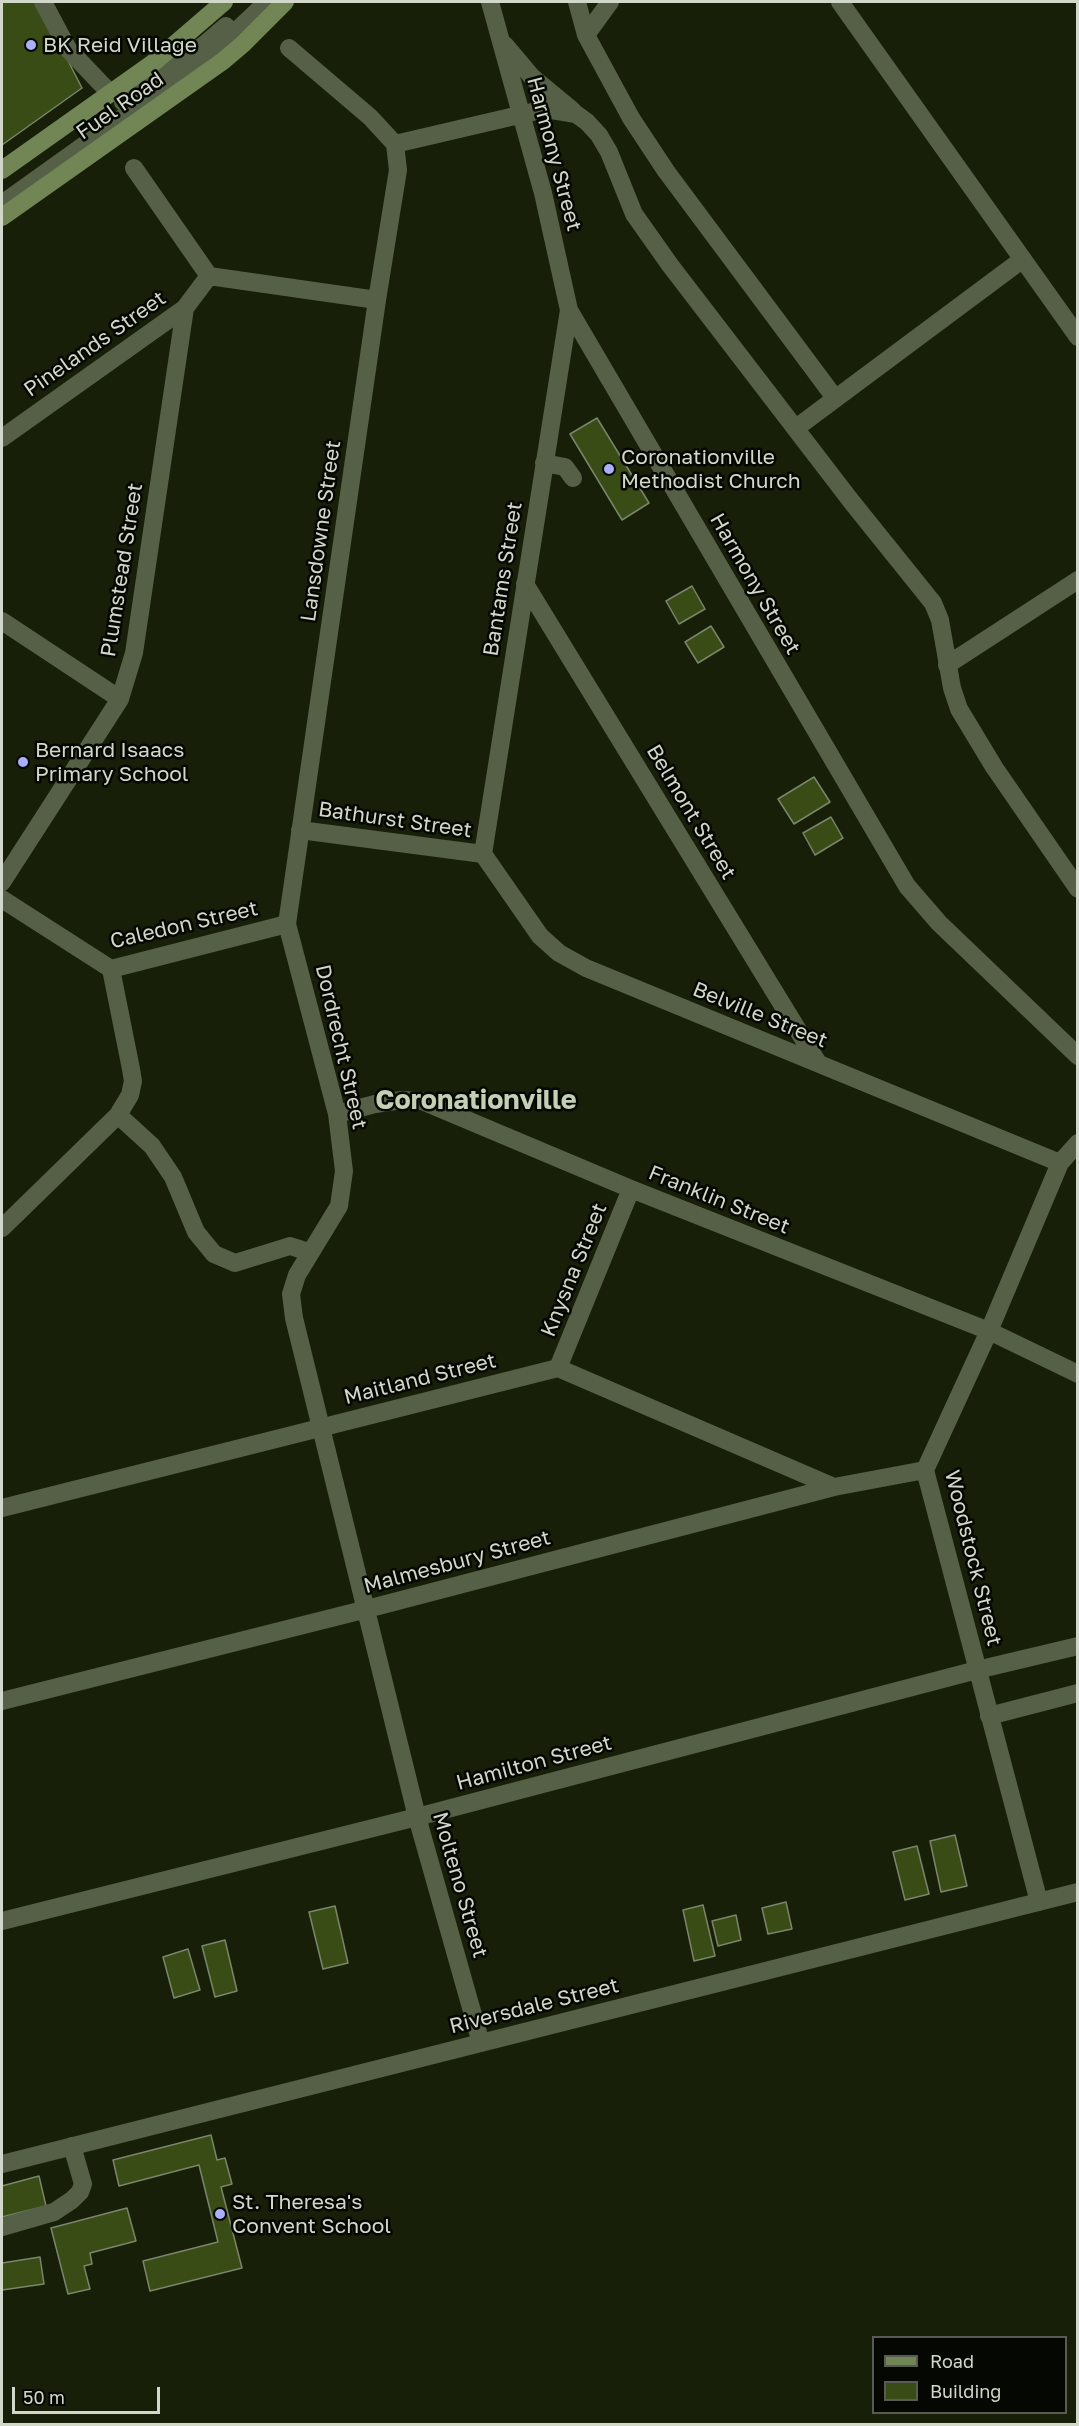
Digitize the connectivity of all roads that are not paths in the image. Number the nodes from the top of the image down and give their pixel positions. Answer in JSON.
{"nodes":[{"id":1,"x":43,"y":2,"type":"edge"},
{"id":2,"x":224,"y":2,"type":"edge"},
{"id":3,"x":249,"y":2,"type":"edge"},
{"id":4,"x":267,"y":2,"type":"edge"},
{"id":5,"x":285,"y":2,"type":"edge"},
{"id":6,"x":490,"y":2,"type":"edge"},
{"id":7,"x":577,"y":2,"type":"edge"},
{"id":8,"x":610,"y":2,"type":"edge"},
{"id":9,"x":840,"y":2,"type":"edge"},
{"id":10,"x":586,"y":35,"type":"junction"},
{"id":11,"x":499,"y":36,"type":"junction"},
{"id":12,"x":290,"y":48,"type":"dead end"},
{"id":13,"x":110,"y":93,"type":"junction"},
{"id":14,"x":520,"y":114,"type":"junction"},
{"id":15,"x":576,"y":114,"type":"junction"},
{"id":16,"x":395,"y":144,"type":"junction"},
{"id":17,"x":134,"y":168,"type":"dead end"},
{"id":18,"x":2,"y":170,"type":"edge"},
{"id":19,"x":2,"y":188,"type":"edge"},
{"id":20,"x":2,"y":204,"type":"edge"},
{"id":21,"x":2,"y":217,"type":"edge"},
{"id":22,"x":1023,"y":259,"type":"junction"},
{"id":23,"x":209,"y":276,"type":"junction"},
{"id":24,"x":377,"y":300,"type":"junction"},
{"id":25,"x":185,"y":308,"type":"junction"},
{"id":26,"x":569,"y":310,"type":"junction"},
{"id":27,"x":1077,"y":337,"type":"edge"},
{"id":28,"x":835,"y":398,"type":"junction"},
{"id":29,"x":796,"y":428,"type":"junction"},
{"id":30,"x":2,"y":438,"type":"edge"},
{"id":31,"x":544,"y":463,"type":"junction"},
{"id":32,"x":573,"y":478,"type":"dead end"},
{"id":33,"x":1077,"y":580,"type":"edge"},
{"id":34,"x":525,"y":584,"type":"junction"},
{"id":35,"x":2,"y":621,"type":"edge"},
{"id":36,"x":947,"y":665,"type":"junction"},
{"id":37,"x":120,"y":699,"type":"junction"},
{"id":38,"x":300,"y":830,"type":"junction"},
{"id":39,"x":483,"y":854,"type":"junction"},
{"id":40,"x":2,"y":882,"type":"edge"},
{"id":41,"x":1077,"y":889,"type":"edge"},
{"id":42,"x":2,"y":898,"type":"edge"},
{"id":43,"x":287,"y":924,"type":"junction"},
{"id":44,"x":111,"y":969,"type":"junction"},
{"id":45,"x":1077,"y":1056,"type":"edge"},
{"id":46,"x":818,"y":1063,"type":"junction"},
{"id":47,"x":118,"y":1114,"type":"junction"},
{"id":48,"x":337,"y":1114,"type":"junction"},
{"id":49,"x":1077,"y":1143,"type":"edge"},
{"id":50,"x":1060,"y":1163,"type":"junction"},
{"id":51,"x":631,"y":1189,"type":"junction"},
{"id":52,"x":2,"y":1228,"type":"edge"},
{"id":53,"x":309,"y":1252,"type":"junction"},
{"id":54,"x":989,"y":1331,"type":"junction"},
{"id":55,"x":558,"y":1368,"type":"junction"},
{"id":56,"x":1077,"y":1374,"type":"edge"},
{"id":57,"x":321,"y":1426,"type":"junction"},
{"id":58,"x":926,"y":1470,"type":"junction"},
{"id":59,"x":834,"y":1487,"type":"junction"},
{"id":60,"x":2,"y":1508,"type":"edge"},
{"id":61,"x":368,"y":1609,"type":"junction"},
{"id":62,"x":1077,"y":1646,"type":"edge"},
{"id":63,"x":977,"y":1670,"type":"junction"},
{"id":64,"x":1077,"y":1693,"type":"edge"},
{"id":65,"x":2,"y":1701,"type":"edge"},
{"id":66,"x":989,"y":1716,"type":"junction"},
{"id":67,"x":417,"y":1817,"type":"junction"},
{"id":68,"x":1077,"y":1892,"type":"edge"},
{"id":69,"x":1039,"y":1902,"type":"junction"},
{"id":70,"x":2,"y":1921,"type":"edge"},
{"id":71,"x":481,"y":2043,"type":"junction"},
{"id":72,"x":72,"y":2146,"type":"junction"},
{"id":73,"x":2,"y":2164,"type":"edge"},
{"id":74,"x":2,"y":2227,"type":"edge"}],
"edges":[{"from":1,"to":13,"type":"street"},
{"from":2,"to":13,"type":"main road","name":"Fuel Road"},
{"from":3,"to":19,"type":"street"},
{"from":4,"to":20,"type":"street"},
{"from":5,"to":21,"type":"main road","name":"Fuel Road"},
{"from":6,"to":11,"type":"street","name":"Harmony Street"},
{"from":7,"to":10,"type":"street"},
{"from":8,"to":10,"type":"street"},
{"from":9,"to":22,"type":"street"},
{"from":10,"to":28,"type":"street"},
{"from":11,"to":14,"type":"street","name":"Harmony Street"},
{"from":11,"to":15,"type":"street"},
{"from":12,"to":16,"type":"street"},
{"from":13,"to":18,"type":"main road","name":"Fuel Road"},
{"from":14,"to":15,"type":"street"},
{"from":14,"to":16,"type":"street"},
{"from":14,"to":26,"type":"street","name":"Harmony Street"},
{"from":15,"to":29,"type":"street"},
{"from":16,"to":24,"type":"street","name":"Lansdowne Street"},
{"from":17,"to":23,"type":"street"},
{"from":22,"to":27,"type":"street"},
{"from":22,"to":28,"type":"street"},
{"from":23,"to":24,"type":"street"},
{"from":23,"to":25,"type":"street","name":"Plumstead Street"},
{"from":24,"to":38,"type":"street","name":"Lansdowne Street"},
{"from":25,"to":30,"type":"street","name":"Pinelands Street"},
{"from":25,"to":37,"type":"street","name":"Plumstead Street"},
{"from":26,"to":31,"type":"street","name":"Bantams Street"},
{"from":26,"to":45,"type":"street","name":"Harmony Street"},
{"from":28,"to":29,"type":"street"},
{"from":29,"to":36,"type":"street"},
{"from":31,"to":32,"type":"street"},
{"from":31,"to":34,"type":"street","name":"Bantams Street"},
{"from":33,"to":36,"type":"street"},
{"from":34,"to":39,"type":"street","name":"Bantams Street"},
{"from":34,"to":46,"type":"street","name":"Belmont Street"},
{"from":35,"to":37,"type":"street"},
{"from":36,"to":41,"type":"street"},
{"from":37,"to":40,"type":"street","name":"Plumstead Street"},
{"from":38,"to":39,"type":"street","name":"Bathurst Street"},
{"from":38,"to":43,"type":"street","name":"Lansdowne Street"},
{"from":39,"to":46,"type":"street","name":"Belville Street"},
{"from":42,"to":44,"type":"street","name":"Caledon Street"},
{"from":43,"to":44,"type":"street","name":"Caledon Street"},
{"from":43,"to":48,"type":"street","name":"Dordrecht Street"},
{"from":44,"to":47,"type":"street"},
{"from":46,"to":50,"type":"street","name":"Belville Street"},
{"from":47,"to":52,"type":"street"},
{"from":47,"to":53,"type":"street"},
{"from":48,"to":51,"type":"street","name":"Franklin Street"},
{"from":48,"to":53,"type":"street","name":"Dordrecht Street"},
{"from":49,"to":50,"type":"street","name":"Woodstock Street"},
{"from":50,"to":54,"type":"street","name":"Woodstock Street"},
{"from":51,"to":54,"type":"street","name":"Franklin Street"},
{"from":51,"to":55,"type":"street","name":"Knysna Street"},
{"from":53,"to":57,"type":"street","name":"Molteno Street"},
{"from":54,"to":56,"type":"street","name":"Franklin Street"},
{"from":54,"to":58,"type":"street","name":"Woodstock Street"},
{"from":55,"to":57,"type":"street","name":"Maitland Street"},
{"from":55,"to":59,"type":"street"},
{"from":57,"to":60,"type":"street","name":"Maitland Street"},
{"from":57,"to":61,"type":"street","name":"Molteno Street"},
{"from":58,"to":59,"type":"street","name":"Malmesbury Street"},
{"from":58,"to":63,"type":"street","name":"Woodstock Street"},
{"from":59,"to":61,"type":"street","name":"Malmesbury Street"},
{"from":61,"to":65,"type":"street","name":"Malmesbury Street"},
{"from":61,"to":67,"type":"street","name":"Molteno Street"},
{"from":62,"to":63,"type":"street","name":"Hamilton Street"},
{"from":63,"to":66,"type":"street","name":"Woodstock Street"},
{"from":63,"to":67,"type":"street","name":"Hamilton Street"},
{"from":64,"to":66,"type":"street"},
{"from":66,"to":69,"type":"street","name":"Woodstock Street"},
{"from":67,"to":70,"type":"street","name":"Hamilton Street"},
{"from":67,"to":71,"type":"street","name":"Molteno Street"},
{"from":68,"to":69,"type":"street","name":"Riversdale Street"},
{"from":69,"to":71,"type":"street","name":"Riversdale Street"},
{"from":71,"to":72,"type":"street","name":"Riversdale Street"},
{"from":72,"to":73,"type":"street","name":"Riversdale Street"},
{"from":72,"to":74,"type":"street"}]}
